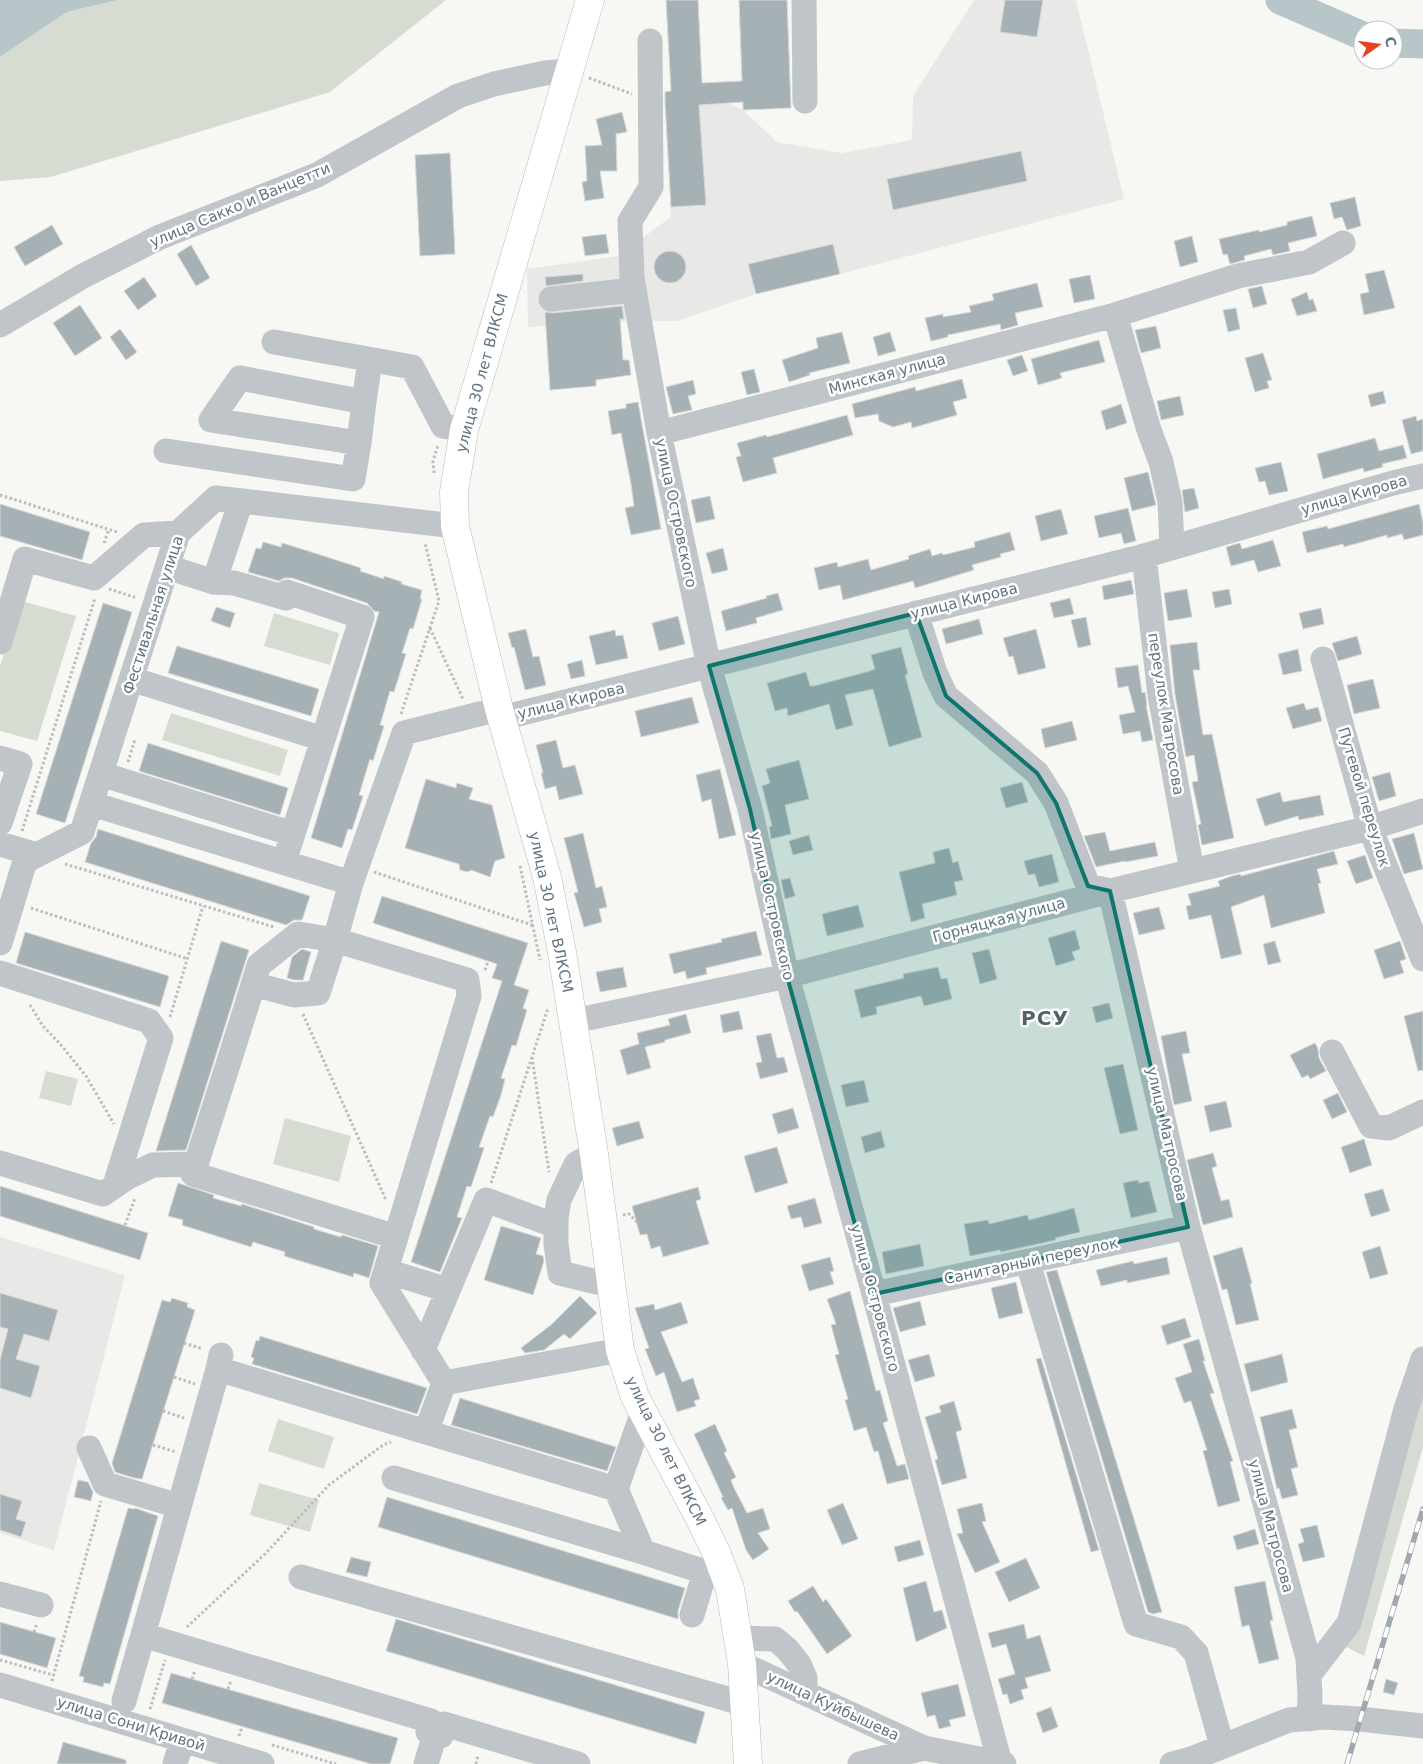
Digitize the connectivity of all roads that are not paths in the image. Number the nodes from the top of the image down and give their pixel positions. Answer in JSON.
{"nodes":[{"id":1,"x":590,"y":0,"type":"edge"},
{"id":2,"x":804,"y":0,"type":"edge"},
{"id":3,"x":650,"y":41,"type":"dead end"},
{"id":4,"x":569,"y":70,"type":"junction"},
{"id":5,"x":805,"y":101,"type":"dead end"},
{"id":6,"x":1343,"y":243,"type":"dead end"},
{"id":7,"x":634,"y":290,"type":"junction"},
{"id":8,"x":551,"y":299,"type":"dead end"},
{"id":9,"x":1115,"y":315,"type":"junction"},
{"id":10,"x":0,"y":325,"type":"edge"},
{"id":11,"x":274,"y":342,"type":"dead end"},
{"id":12,"x":370,"y":360,"type":"junction"},
{"id":13,"x":364,"y":402,"type":"junction"},
{"id":14,"x":464,"y":430,"type":"junction"},
{"id":15,"x":659,"y":433,"type":"junction"},
{"id":16,"x":359,"y":443,"type":"junction"},
{"id":17,"x":166,"y":451,"type":"dead end"},
{"id":18,"x":1423,"y":476,"type":"edge"},
{"id":19,"x":241,"y":500,"type":"junction"},
{"id":20,"x":455,"y":526,"type":"junction"},
{"id":21,"x":178,"y":533,"type":"junction"},
{"id":22,"x":1172,"y":548,"type":"junction"},
{"id":23,"x":1144,"y":556,"type":"junction"},
{"id":24,"x":167,"y":567,"type":"junction"},
{"id":25,"x":214,"y":582,"type":"junction"},
{"id":26,"x":916,"y":613,"type":"junction"},
{"id":27,"x":0,"y":642,"type":"edge"},
{"id":28,"x":1323,"y":659,"type":"dead end"},
{"id":29,"x":709,"y":666,"type":"junction"},
{"id":30,"x":131,"y":679,"type":"junction"},
{"id":31,"x":501,"y":714,"type":"junction"},
{"id":32,"x":323,"y":739,"type":"junction"},
{"id":33,"x":0,"y":758,"type":"edge"},
{"id":34,"x":101,"y":774,"type":"junction"},
{"id":35,"x":92,"y":804,"type":"junction"},
{"id":36,"x":1423,"y":811,"type":"edge"},
{"id":37,"x":0,"y":824,"type":"edge"},
{"id":38,"x":1370,"y":828,"type":"junction"},
{"id":39,"x":293,"y":834,"type":"junction"},
{"id":40,"x":18,"y":849,"type":"edge"},
{"id":41,"x":284,"y":862,"type":"junction"},
{"id":42,"x":1192,"y":871,"type":"junction"},
{"id":43,"x":358,"y":876,"type":"junction"},
{"id":44,"x":1110,"y":891,"type":"junction"},
{"id":45,"x":335,"y":940,"type":"junction"},
{"id":46,"x":0,"y":943,"type":"edge"},
{"id":47,"x":1423,"y":959,"type":"edge"},
{"id":48,"x":8,"y":976,"type":"edge"},
{"id":49,"x":787,"y":976,"type":"junction"},
{"id":50,"x":253,"y":984,"type":"junction"},
{"id":51,"x":574,"y":1021,"type":"junction"},
{"id":52,"x":1332,"y":1052,"type":"dead end"},
{"id":53,"x":1423,"y":1112,"type":"edge"},
{"id":54,"x":594,"y":1154,"type":"junction"},
{"id":55,"x":0,"y":1163,"type":"edge"},
{"id":56,"x":196,"y":1164,"type":"junction"},
{"id":57,"x":115,"y":1184,"type":"junction"},
{"id":58,"x":556,"y":1226,"type":"junction"},
{"id":59,"x":1188,"y":1227,"type":"junction"},
{"id":60,"x":396,"y":1237,"type":"junction"},
{"id":61,"x":1028,"y":1262,"type":"junction"},
{"id":62,"x":386,"y":1271,"type":"junction"},
{"id":63,"x":611,"y":1280,"type":"junction"},
{"id":64,"x":448,"y":1290,"type":"junction"},
{"id":65,"x":874,"y":1294,"type":"junction"},
{"id":66,"x":423,"y":1350,"type":"junction"},
{"id":67,"x":620,"y":1350,"type":"junction"},
{"id":68,"x":1423,"y":1360,"type":"edge"},
{"id":69,"x":444,"y":1384,"type":"junction"},
{"id":70,"x":643,"y":1412,"type":"junction"},
{"id":71,"x":426,"y":1432,"type":"junction"},
{"id":72,"x":89,"y":1448,"type":"dead end"},
{"id":73,"x":394,"y":1478,"type":"dead end"},
{"id":74,"x":616,"y":1489,"type":"junction"},
{"id":75,"x":179,"y":1506,"type":"junction"},
{"id":76,"x":643,"y":1552,"type":"junction"},
{"id":77,"x":301,"y":1577,"type":"dead end"},
{"id":78,"x":0,"y":1594,"type":"edge"},
{"id":79,"x":41,"y":1605,"type":"dead end"},
{"id":80,"x":692,"y":1615,"type":"dead end"},
{"id":81,"x":143,"y":1635,"type":"junction"},
{"id":82,"x":740,"y":1651,"type":"junction"},
{"id":83,"x":1309,"y":1675,"type":"junction"},
{"id":84,"x":0,"y":1685,"type":"edge"},
{"id":85,"x":805,"y":1693,"type":"junction"},
{"id":86,"x":124,"y":1701,"type":"road end"},
{"id":87,"x":745,"y":1704,"type":"junction"},
{"id":88,"x":1309,"y":1719,"type":"junction"},
{"id":89,"x":1423,"y":1726,"type":"edge"},
{"id":90,"x":435,"y":1734,"type":"junction"},
{"id":91,"x":182,"y":1740,"type":"junction"},
{"id":92,"x":1222,"y":1746,"type":"junction"},
{"id":93,"x":913,"y":1755,"type":"edge"},
{"id":94,"x":175,"y":1764,"type":"edge"},
{"id":95,"x":262,"y":1764,"type":"edge"},
{"id":96,"x":426,"y":1764,"type":"edge"},
{"id":97,"x":578,"y":1764,"type":"edge"},
{"id":98,"x":748,"y":1764,"type":"edge"},
{"id":99,"x":860,"y":1764,"type":"edge"},
{"id":100,"x":1002,"y":1764,"type":"edge"},
{"id":101,"x":1172,"y":1764,"type":"edge"}],
"edges":[{"from":1,"to":4,"type":"main road","name":"улица 30 лет ВЛКСМ"},
{"from":2,"to":5,"type":"street"},
{"from":3,"to":7,"type":"street","name":"улица Островского"},
{"from":4,"to":10,"type":"street","name":"улица Сакко и Ванцетти"},
{"from":4,"to":14,"type":"main road","name":"улица 30 лет ВЛКСМ"},
{"from":6,"to":9,"type":"street","name":"Минская улица"},
{"from":7,"to":8,"type":"street"},
{"from":7,"to":15,"type":"street","name":"улица Островского"},
{"from":9,"to":15,"type":"street","name":"Минская улица"},
{"from":9,"to":22,"type":"street"},
{"from":11,"to":12,"type":"street"},
{"from":12,"to":13,"type":"street"},
{"from":12,"to":14,"type":"street"},
{"from":13,"to":16,"type":"street"},
{"from":13,"to":16,"type":"street"},
{"from":14,"to":20,"type":"main road","name":"улица 30 лет ВЛКСМ"},
{"from":15,"to":29,"type":"street","name":"улица Островского"},
{"from":16,"to":17,"type":"street"},
{"from":18,"to":22,"type":"street","name":"улица Кирова"},
{"from":19,"to":20,"type":"street","name":"Фестивальная улица"},
{"from":19,"to":21,"type":"street","name":"Фестивальная улица"},
{"from":19,"to":25,"type":"street"},
{"from":20,"to":31,"type":"main road","name":"улица 30 лет ВЛКСМ"},
{"from":21,"to":24,"type":"street","name":"Фестивальная улица"},
{"from":21,"to":27,"type":"street"},
{"from":22,"to":23,"type":"street","name":"улица Кирова"},
{"from":23,"to":26,"type":"street","name":"улица Кирова"},
{"from":23,"to":42,"type":"street","name":"переулок Матросова"},
{"from":24,"to":25,"type":"street"},
{"from":24,"to":30,"type":"street","name":"Фестивальная улица"},
{"from":25,"to":32,"type":"street"},
{"from":26,"to":29,"type":"street","name":"улица Кирова"},
{"from":26,"to":44,"type":"street"},
{"from":28,"to":38,"type":"street","name":"Путевой переулок"},
{"from":29,"to":31,"type":"street","name":"улица Кирова"},
{"from":29,"to":49,"type":"street","name":"улица Островского"},
{"from":30,"to":32,"type":"street"},
{"from":30,"to":34,"type":"street","name":"Фестивальная улица"},
{"from":31,"to":43,"type":"street","name":"улица Кирова"},
{"from":31,"to":51,"type":"main road","name":"улица 30 лет ВЛКСМ"},
{"from":32,"to":39,"type":"street"},
{"from":33,"to":37,"type":"street"},
{"from":34,"to":35,"type":"street","name":"Фестивальная улица"},
{"from":34,"to":39,"type":"street"},
{"from":35,"to":40,"type":"street","name":"Фестивальная улица"},
{"from":35,"to":41,"type":"street"},
{"from":36,"to":38,"type":"street","name":"Горняцкая улица"},
{"from":38,"to":42,"type":"street","name":"Горняцкая улица"},
{"from":38,"to":47,"type":"street","name":"Путевой переулок"},
{"from":39,"to":41,"type":"street"},
{"from":40,"to":46,"type":"street","name":"Фестивальная улица"},
{"from":41,"to":43,"type":"street"},
{"from":42,"to":44,"type":"street","name":"Горняцкая улица"},
{"from":43,"to":45,"type":"street"},
{"from":44,"to":49,"type":"street","name":"Горняцкая улица"},
{"from":44,"to":59,"type":"street","name":"улица Матросова"},
{"from":45,"to":50,"type":"street"},
{"from":45,"to":50,"type":"street"},
{"from":45,"to":60,"type":"street"},
{"from":48,"to":57,"type":"street"},
{"from":49,"to":51,"type":"street","name":"Горняцкая улица"},
{"from":49,"to":65,"type":"street","name":"улица Островского"},
{"from":50,"to":56,"type":"street"},
{"from":51,"to":54,"type":"main road","name":"улица 30 лет ВЛКСМ"},
{"from":52,"to":53,"type":"street"},
{"from":54,"to":58,"type":"street"},
{"from":54,"to":63,"type":"main road","name":"улица 30 лет ВЛКСМ"},
{"from":55,"to":57,"type":"street"},
{"from":56,"to":57,"type":"street"},
{"from":56,"to":60,"type":"street"},
{"from":58,"to":63,"type":"street"},
{"from":58,"to":64,"type":"street"},
{"from":59,"to":61,"type":"street","name":"Санитарный переулок"},
{"from":59,"to":83,"type":"street","name":"улица Матросова"},
{"from":60,"to":62,"type":"street"},
{"from":61,"to":65,"type":"street","name":"Санитарный переулок"},
{"from":61,"to":92,"type":"street"},
{"from":62,"to":64,"type":"street"},
{"from":62,"to":66,"type":"street"},
{"from":63,"to":67,"type":"main road","name":"улица 30 лет ВЛКСМ"},
{"from":64,"to":66,"type":"street"},
{"from":65,"to":100,"type":"street","name":"улица Островского"},
{"from":66,"to":69,"type":"street"},
{"from":67,"to":69,"type":"street"},
{"from":67,"to":70,"type":"main road","name":"улица 30 лет ВЛКСМ"},
{"from":68,"to":83,"type":"street"},
{"from":69,"to":71,"type":"street"},
{"from":70,"to":74,"type":"street"},
{"from":70,"to":82,"type":"main road","name":"улица 30 лет ВЛКСМ"},
{"from":71,"to":74,"type":"street"},
{"from":71,"to":75,"type":"street"},
{"from":72,"to":75,"type":"street"},
{"from":73,"to":76,"type":"street"},
{"from":74,"to":76,"type":"street"},
{"from":75,"to":81,"type":"street"},
{"from":76,"to":80,"type":"street"},
{"from":77,"to":87,"type":"street"},
{"from":78,"to":79,"type":"street"},
{"from":81,"to":86,"type":"street"},
{"from":81,"to":90,"type":"street"},
{"from":82,"to":85,"type":"street","name":"улица Куйбышева"},
{"from":82,"to":85,"type":"street"},
{"from":82,"to":87,"type":"main road","name":"улица 30 лет ВЛКСМ"},
{"from":83,"to":88,"type":"street","name":"улица Матросова"},
{"from":84,"to":91,"type":"street","name":"улица Сони Кривой"},
{"from":85,"to":93,"type":"street","name":"улица Куйбышева"},
{"from":87,"to":98,"type":"main road","name":"улица 30 лет ВЛКСМ"},
{"from":88,"to":89,"type":"street"},
{"from":88,"to":92,"type":"street"},
{"from":90,"to":96,"type":"street"},
{"from":90,"to":97,"type":"street"},
{"from":91,"to":94,"type":"street"},
{"from":91,"to":95,"type":"street","name":"улица Сони Кривой"},
{"from":92,"to":101,"type":"street"},
{"from":93,"to":99,"type":"street","name":"улица Куйбышева"},
{"from":93,"to":100,"type":"street","name":"улица Куйбышева"}]}
